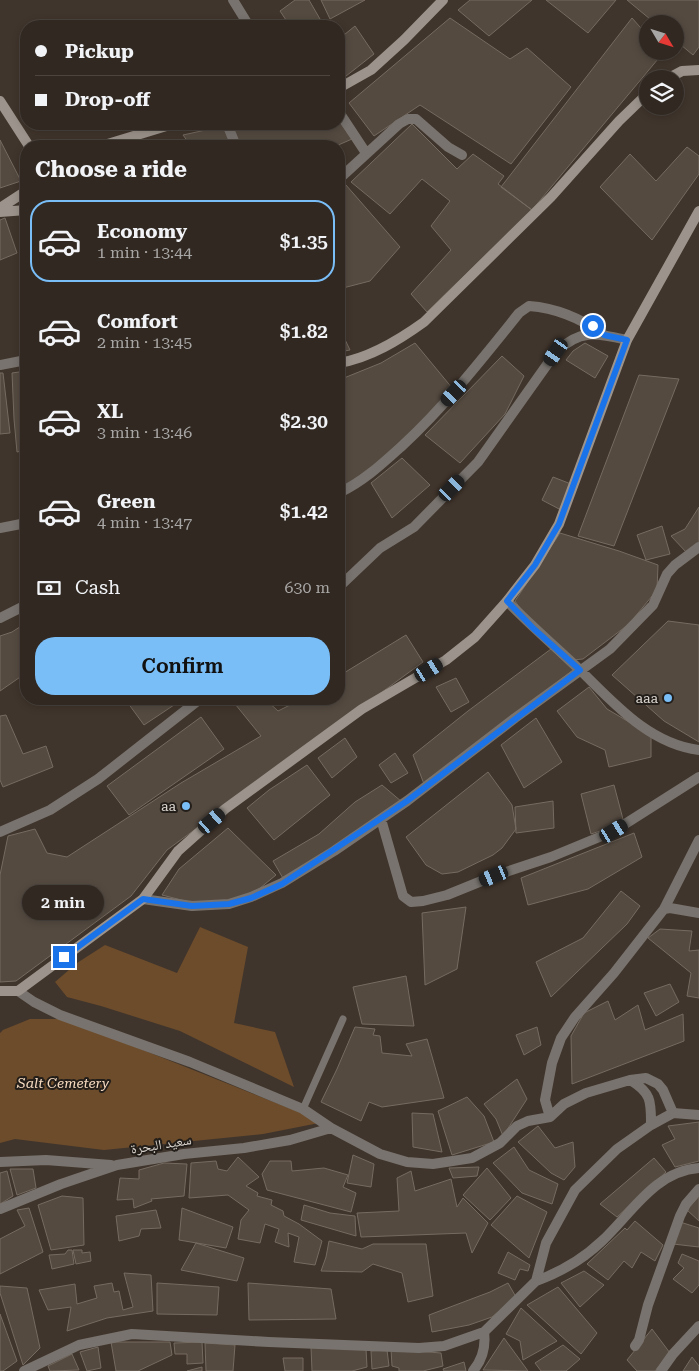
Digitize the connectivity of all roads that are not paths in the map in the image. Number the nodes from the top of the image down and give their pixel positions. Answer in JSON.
{"nodes":[{"id":1,"x":233,"y":0,"type":"edge"},
{"id":2,"x":443,"y":0,"type":"edge"},
{"id":3,"x":245,"y":20,"type":"edge"},
{"id":4,"x":699,"y":70,"type":"edge"},
{"id":5,"x":684,"y":71,"type":"edge"},
{"id":6,"x":345,"y":85,"type":"edge"},
{"id":7,"x":0,"y":101,"type":"edge"},
{"id":8,"x":639,"y":102,"type":"edge"},
{"id":9,"x":345,"y":121,"type":"edge"},
{"id":10,"x":154,"y":130,"type":"edge"},
{"id":11,"x":25,"y":140,"type":"edge"},
{"id":12,"x":123,"y":140,"type":"edge"},
{"id":13,"x":366,"y":153,"type":"junction"},
{"id":14,"x":462,"y":155,"type":"dead end"},
{"id":15,"x":345,"y":173,"type":"edge"},
{"id":16,"x":20,"y":195,"type":"edge"},
{"id":17,"x":0,"y":208,"type":"edge"},
{"id":18,"x":20,"y":210,"type":"edge"},
{"id":19,"x":699,"y":211,"type":"edge"},
{"id":20,"x":0,"y":212,"type":"edge"},
{"id":21,"x":604,"y":335,"type":"junction"},
{"id":22,"x":627,"y":340,"type":"junction"},
{"id":23,"x":20,"y":361,"type":"edge"},
{"id":24,"x":345,"y":361,"type":"edge"},
{"id":25,"x":0,"y":365,"type":"edge"},
{"id":26,"x":345,"y":490,"type":"edge"},
{"id":27,"x":20,"y":524,"type":"edge"},
{"id":28,"x":0,"y":528,"type":"edge"},
{"id":29,"x":699,"y":547,"type":"edge"},
{"id":30,"x":345,"y":581,"type":"edge"},
{"id":31,"x":507,"y":601,"type":"junction"},
{"id":32,"x":20,"y":608,"type":"edge"},
{"id":33,"x":0,"y":618,"type":"edge"},
{"id":34,"x":580,"y":670,"type":"junction"},
{"id":35,"x":192,"y":705,"type":"edge"},
{"id":36,"x":699,"y":750,"type":"edge"},
{"id":37,"x":699,"y":777,"type":"edge"},
{"id":38,"x":381,"y":819,"type":"junction"},
{"id":39,"x":0,"y":832,"type":"edge"},
{"id":40,"x":699,"y":840,"type":"edge"},
{"id":41,"x":143,"y":899,"type":"junction"},
{"id":42,"x":664,"y":909,"type":"junction"},
{"id":43,"x":699,"y":913,"type":"edge"},
{"id":44,"x":18,"y":990,"type":"junction"},
{"id":45,"x":0,"y":991,"type":"edge"},
{"id":46,"x":342,"y":1019,"type":"dead end"},
{"id":47,"x":630,"y":1080,"type":"junction"},
{"id":48,"x":302,"y":1109,"type":"junction"},
{"id":49,"x":673,"y":1113,"type":"junction"},
{"id":50,"x":699,"y":1115,"type":"edge"},
{"id":51,"x":550,"y":1117,"type":"junction"},
{"id":52,"x":650,"y":1125,"type":"junction"},
{"id":53,"x":332,"y":1128,"type":"junction"},
{"id":54,"x":0,"y":1162,"type":"edge"},
{"id":55,"x":117,"y":1165,"type":"junction"},
{"id":56,"x":699,"y":1168,"type":"edge"},
{"id":57,"x":699,"y":1189,"type":"edge"},
{"id":58,"x":0,"y":1209,"type":"edge"},
{"id":59,"x":536,"y":1282,"type":"junction"},
{"id":60,"x":699,"y":1326,"type":"edge"},
{"id":61,"x":484,"y":1332,"type":"junction"},
{"id":62,"x":635,"y":1346,"type":"dead end"},
{"id":63,"x":24,"y":1371,"type":"edge"},
{"id":64,"x":473,"y":1371,"type":"edge"},
{"id":65,"x":661,"y":1371,"type":"edge"}],
"edges":[{"from":1,"to":3,"type":"street"},
{"from":2,"to":6,"type":"street"},
{"from":4,"to":5,"type":"street"},
{"from":7,"to":11,"type":"street"},
{"from":8,"to":24,"type":"street"},
{"from":9,"to":13,"type":"street"},
{"from":10,"to":12,"type":"street"},
{"from":13,"to":14,"type":"street"},
{"from":13,"to":15,"type":"street"},
{"from":16,"to":17,"type":"street"},
{"from":18,"to":20,"type":"street"},
{"from":19,"to":22,"type":"street"},
{"from":21,"to":22,"type":"street"},
{"from":21,"to":26,"type":"street"},
{"from":21,"to":30,"type":"street"},
{"from":22,"to":31,"type":"street"},
{"from":23,"to":25,"type":"street"},
{"from":27,"to":28,"type":"street"},
{"from":29,"to":34,"type":"street"},
{"from":31,"to":34,"type":"street"},
{"from":31,"to":41,"type":"street"},
{"from":32,"to":33,"type":"street"},
{"from":34,"to":36,"type":"street"},
{"from":34,"to":38,"type":"street"},
{"from":35,"to":39,"type":"street"},
{"from":37,"to":38,"type":"street"},
{"from":38,"to":41,"type":"street"},
{"from":40,"to":42,"type":"street"},
{"from":41,"to":44,"type":"street"},
{"from":42,"to":43,"type":"street"},
{"from":42,"to":51,"type":"street"},
{"from":44,"to":45,"type":"street"},
{"from":44,"to":48,"type":"street"},
{"from":46,"to":48,"type":"lane"},
{"from":47,"to":49,"type":"street"},
{"from":47,"to":51,"type":"street"},
{"from":47,"to":52,"type":"street"},
{"from":48,"to":53,"type":"street"},
{"from":49,"to":50,"type":"street"},
{"from":49,"to":52,"type":"street"},
{"from":51,"to":53,"type":"street"},
{"from":52,"to":59,"type":"street"},
{"from":53,"to":55,"type":"street","name":"سعيد البحرة"},
{"from":54,"to":55,"type":"street"},
{"from":55,"to":58,"type":"street","name":"سعيد البحرة"},
{"from":56,"to":59,"type":"street"},
{"from":57,"to":62,"type":"street"},
{"from":59,"to":61,"type":"street"},
{"from":60,"to":65,"type":"street"},
{"from":61,"to":63,"type":"street"},
{"from":61,"to":64,"type":"street"}]}
